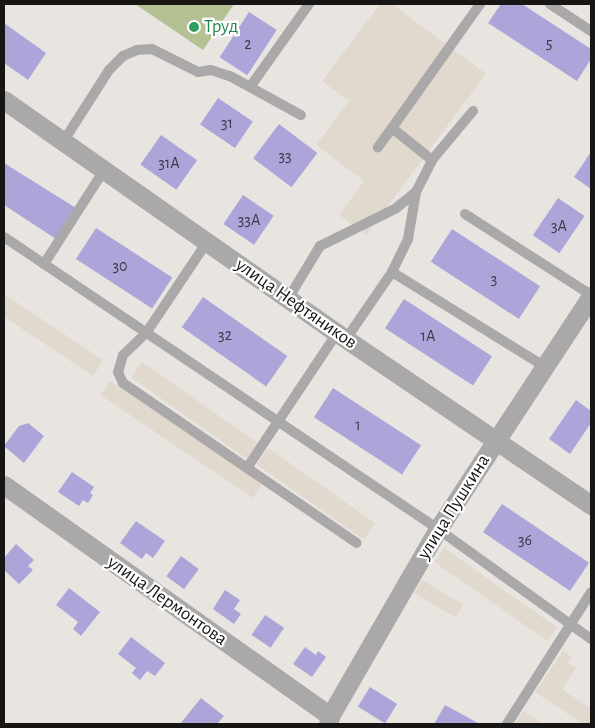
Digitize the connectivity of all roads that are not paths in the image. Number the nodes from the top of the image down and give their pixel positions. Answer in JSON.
{"nodes":[{"id":1,"x":309,"y":4,"type":"edge"},
{"id":2,"x":480,"y":4,"type":"edge"},
{"id":3,"x":550,"y":4,"type":"edge"},
{"id":4,"x":591,"y":31,"type":"edge"},
{"id":5,"x":250,"y":87,"type":"junction"},
{"id":6,"x":4,"y":100,"type":"edge"},
{"id":7,"x":474,"y":111,"type":"dead end"},
{"id":8,"x":301,"y":115,"type":"dead end"},
{"id":9,"x":392,"y":128,"type":"junction"},
{"id":10,"x":63,"y":142,"type":"junction"},
{"id":11,"x":378,"y":147,"type":"dead end"},
{"id":12,"x":432,"y":160,"type":"junction"},
{"id":13,"x":104,"y":170,"type":"junction"},
{"id":14,"x":416,"y":192,"type":"junction"},
{"id":15,"x":465,"y":214,"type":"dead end"},
{"id":16,"x":4,"y":237,"type":"edge"},
{"id":17,"x":207,"y":242,"type":"junction"},
{"id":18,"x":44,"y":264,"type":"junction"},
{"id":19,"x":392,"y":272,"type":"junction"},
{"id":20,"x":591,"y":295,"type":"edge"},
{"id":21,"x":288,"y":298,"type":"junction"},
{"id":22,"x":146,"y":333,"type":"junction"},
{"id":23,"x":342,"y":336,"type":"junction"},
{"id":24,"x":545,"y":367,"type":"junction"},
{"id":25,"x":277,"y":421,"type":"junction"},
{"id":26,"x":496,"y":440,"type":"junction"},
{"id":27,"x":247,"y":468,"type":"junction"},
{"id":28,"x":4,"y":485,"type":"edge"},
{"id":29,"x":591,"y":505,"type":"edge"},
{"id":30,"x":438,"y":529,"type":"junction"},
{"id":31,"x":357,"y":543,"type":"dead end"},
{"id":32,"x":591,"y":592,"type":"edge"},
{"id":33,"x":570,"y":624,"type":"junction"},
{"id":34,"x":591,"y":639,"type":"edge"},
{"id":35,"x":332,"y":722,"type":"edge"},
{"id":36,"x":508,"y":724,"type":"edge"}],
"edges":[{"from":1,"to":5,"type":"lane"},
{"from":2,"to":9,"type":"lane"},
{"from":3,"to":4,"type":"lane"},
{"from":5,"to":8,"type":"lane"},
{"from":5,"to":10,"type":"lane"},
{"from":6,"to":10,"type":"street","name":"улица Нефтяников"},
{"from":7,"to":12,"type":"lane"},
{"from":9,"to":11,"type":"lane"},
{"from":9,"to":12,"type":"lane"},
{"from":10,"to":13,"type":"street","name":"улица Нефтяников"},
{"from":12,"to":14,"type":"lane"},
{"from":13,"to":17,"type":"street","name":"улица Нефтяников"},
{"from":13,"to":18,"type":"lane"},
{"from":14,"to":19,"type":"lane"},
{"from":14,"to":21,"type":"lane"},
{"from":15,"to":20,"type":"lane"},
{"from":16,"to":18,"type":"lane"},
{"from":17,"to":21,"type":"street","name":"улица Нефтяников"},
{"from":17,"to":22,"type":"lane"},
{"from":18,"to":22,"type":"lane"},
{"from":19,"to":23,"type":"lane"},
{"from":19,"to":24,"type":"lane"},
{"from":20,"to":24,"type":"street","name":"улица Пушкина"},
{"from":21,"to":23,"type":"street","name":"улица Нефтяников"},
{"from":22,"to":25,"type":"lane"},
{"from":22,"to":27,"type":"lane"},
{"from":23,"to":25,"type":"lane"},
{"from":23,"to":26,"type":"street","name":"улица Нефтяников"},
{"from":24,"to":26,"type":"street","name":"улица Пушкина"},
{"from":25,"to":27,"type":"lane"},
{"from":25,"to":30,"type":"lane"},
{"from":26,"to":29,"type":"street","name":"улица Нефтяников"},
{"from":26,"to":30,"type":"street","name":"улица Пушкина"},
{"from":27,"to":31,"type":"lane"},
{"from":28,"to":35,"type":"street","name":"улица Лермонтова"},
{"from":30,"to":33,"type":"lane"},
{"from":30,"to":35,"type":"street","name":"улица Пушкина"},
{"from":32,"to":33,"type":"lane"},
{"from":33,"to":34,"type":"lane"},
{"from":33,"to":36,"type":"lane"}]}
